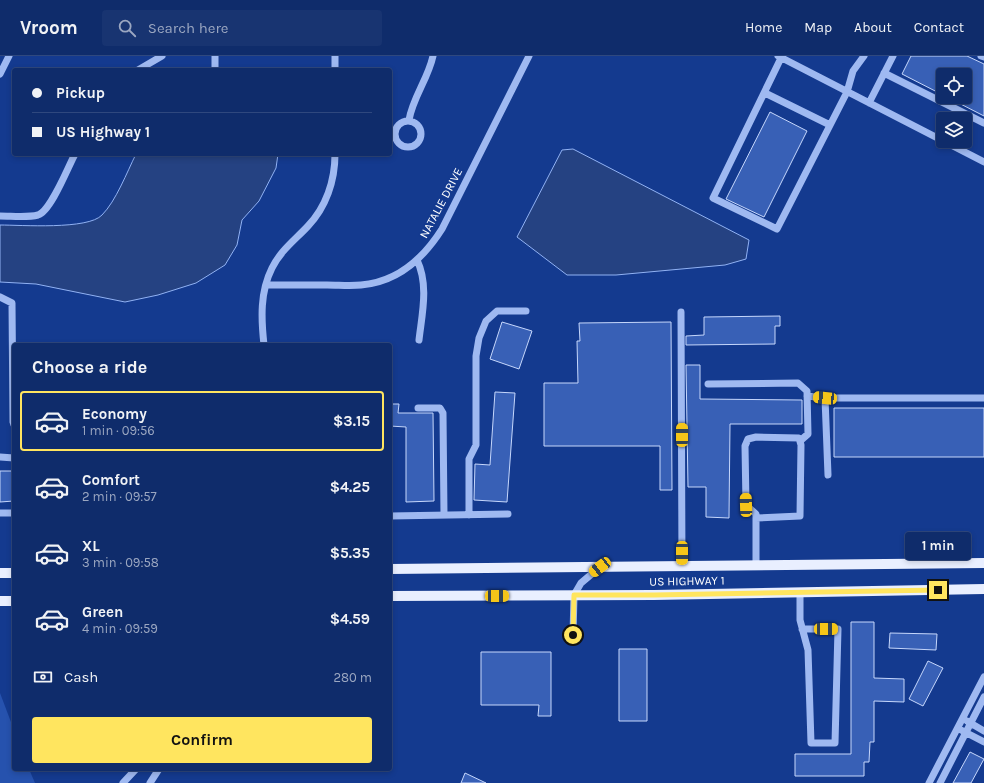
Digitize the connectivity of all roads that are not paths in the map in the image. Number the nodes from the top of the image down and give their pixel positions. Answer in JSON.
{"nodes":[{"id":1,"x":9,"y":56,"type":"edge"},
{"id":2,"x":162,"y":56,"type":"edge"},
{"id":3,"x":215,"y":56,"type":"edge"},
{"id":4,"x":335,"y":56,"type":"edge"},
{"id":5,"x":433,"y":56,"type":"edge"},
{"id":6,"x":529,"y":56,"type":"edge"},
{"id":7,"x":892,"y":56,"type":"edge"},
{"id":8,"x":780,"y":57,"type":"edge"},
{"id":9,"x":860,"y":57,"type":"edge"},
{"id":10,"x":149,"y":59,"type":"edge"},
{"id":11,"x":140,"y":68,"type":"edge"},
{"id":12,"x":215,"y":68,"type":"edge"},
{"id":13,"x":335,"y":68,"type":"edge"},
{"id":14,"x":884,"y":73,"type":"junction"},
{"id":15,"x":0,"y":74,"type":"edge"},
{"id":16,"x":846,"y":92,"type":"junction"},
{"id":17,"x":765,"y":93,"type":"junction"},
{"id":18,"x":869,"y":103,"type":"junction"},
{"id":19,"x":409,"y":120,"type":"dead end"},
{"id":20,"x":984,"y":123,"type":"edge"},
{"id":21,"x":830,"y":125,"type":"junction"},
{"id":22,"x":74,"y":156,"type":"edge"},
{"id":23,"x":335,"y":156,"type":"edge"},
{"id":24,"x":984,"y":162,"type":"edge"},
{"id":25,"x":0,"y":216,"type":"edge"},
{"id":26,"x":417,"y":260,"type":"junction"},
{"id":27,"x":266,"y":285,"type":"junction"},
{"id":28,"x":0,"y":297,"type":"edge"},
{"id":29,"x":526,"y":311,"type":"dead end"},
{"id":30,"x":681,"y":312,"type":"dead end"},
{"id":31,"x":419,"y":340,"type":"dead end"},
{"id":32,"x":12,"y":343,"type":"edge"},
{"id":33,"x":264,"y":343,"type":"edge"},
{"id":34,"x":708,"y":384,"type":"dead end"},
{"id":35,"x":807,"y":396,"type":"junction"},
{"id":36,"x":825,"y":398,"type":"junction"},
{"id":37,"x":984,"y":398,"type":"edge"},
{"id":38,"x":418,"y":408,"type":"dead end"},
{"id":39,"x":800,"y":441,"type":"junction"},
{"id":40,"x":0,"y":457,"type":"edge"},
{"id":41,"x":12,"y":458,"type":"edge"},
{"id":42,"x":828,"y":475,"type":"dead end"},
{"id":43,"x":0,"y":513,"type":"edge"},
{"id":44,"x":12,"y":513,"type":"edge"},
{"id":45,"x":508,"y":514,"type":"dead end"},
{"id":46,"x":444,"y":515,"type":"junction"},
{"id":47,"x":469,"y":515,"type":"junction"},
{"id":48,"x":392,"y":516,"type":"edge"},
{"id":49,"x":756,"y":518,"type":"junction"},
{"id":50,"x":984,"y":563,"type":"edge"},
{"id":51,"x":682,"y":566,"type":"junction"},
{"id":52,"x":756,"y":566,"type":"junction"},
{"id":53,"x":600,"y":567,"type":"junction"},
{"id":54,"x":392,"y":569,"type":"edge"},
{"id":55,"x":0,"y":573,"type":"edge"},
{"id":56,"x":12,"y":573,"type":"edge"},
{"id":57,"x":984,"y":589,"type":"edge"},
{"id":58,"x":800,"y":592,"type":"junction"},
{"id":59,"x":574,"y":595,"type":"junction"},
{"id":60,"x":392,"y":596,"type":"edge"},
{"id":61,"x":0,"y":601,"type":"edge"},
{"id":62,"x":12,"y":601,"type":"edge"},
{"id":63,"x":802,"y":629,"type":"junction"},
{"id":64,"x":573,"y":635,"type":"dead end"},
{"id":65,"x":984,"y":677,"type":"edge"},
{"id":66,"x":984,"y":697,"type":"edge"},
{"id":67,"x":962,"y":719,"type":"junction"},
{"id":68,"x":970,"y":723,"type":"junction"},
{"id":69,"x":957,"y":729,"type":"junction"},
{"id":70,"x":984,"y":730,"type":"edge"},
{"id":71,"x":965,"y":732,"type":"junction"},
{"id":72,"x":984,"y":742,"type":"edge"},
{"id":73,"x":134,"y":771,"type":"edge"},
{"id":74,"x":158,"y":771,"type":"edge"},
{"id":75,"x":124,"y":783,"type":"edge"},
{"id":76,"x":150,"y":783,"type":"edge"},
{"id":77,"x":929,"y":783,"type":"edge"},
{"id":78,"x":940,"y":783,"type":"edge"}],
"edges":[{"from":1,"to":15,"type":"street"},
{"from":2,"to":10,"type":"street"},
{"from":3,"to":12,"type":"street"},
{"from":4,"to":13,"type":"street"},
{"from":5,"to":19,"type":"street"},
{"from":6,"to":26,"type":"street","name":"NATALIE DRIVE"},
{"from":7,"to":14,"type":"street"},
{"from":8,"to":16,"type":"street"},
{"from":8,"to":17,"type":"street"},
{"from":9,"to":16,"type":"street"},
{"from":10,"to":11,"type":"street"},
{"from":14,"to":18,"type":"street"},
{"from":14,"to":20,"type":"street"},
{"from":16,"to":18,"type":"street"},
{"from":16,"to":21,"type":"street"},
{"from":17,"to":21,"type":"street"},
{"from":17,"to":21,"type":"street"},
{"from":18,"to":24,"type":"street"},
{"from":22,"to":25,"type":"street"},
{"from":23,"to":27,"type":"street"},
{"from":26,"to":27,"type":"street","name":"NATALIE DRIVE"},
{"from":26,"to":31,"type":"street"},
{"from":27,"to":33,"type":"street"},
{"from":28,"to":32,"type":"street"},
{"from":29,"to":47,"type":"street"},
{"from":30,"to":51,"type":"street"},
{"from":34,"to":35,"type":"street"},
{"from":35,"to":36,"type":"street"},
{"from":35,"to":39,"type":"street"},
{"from":36,"to":37,"type":"street"},
{"from":36,"to":42,"type":"street"},
{"from":38,"to":46,"type":"street"},
{"from":39,"to":49,"type":"street"},
{"from":39,"to":49,"type":"street"},
{"from":40,"to":41,"type":"street"},
{"from":43,"to":44,"type":"street"},
{"from":45,"to":47,"type":"street"},
{"from":46,"to":47,"type":"street"},
{"from":46,"to":48,"type":"street"},
{"from":49,"to":52,"type":"street"},
{"from":50,"to":52,"type":"main road","name":"US HIGHWAY 1"},
{"from":51,"to":52,"type":"main road","name":"US HIGHWAY 1"},
{"from":51,"to":53,"type":"main road","name":"US HIGHWAY 1"},
{"from":53,"to":54,"type":"main road","name":"US HIGHWAY 1"},
{"from":53,"to":59,"type":"street"},
{"from":55,"to":56,"type":"main road"},
{"from":57,"to":58,"type":"main road","name":"US HIGHWAY 1"},
{"from":58,"to":59,"type":"main road","name":"US HIGHWAY 1"},
{"from":58,"to":63,"type":"street"},
{"from":59,"to":60,"type":"main road","name":"US HIGHWAY 1"},
{"from":59,"to":64,"type":"street"},
{"from":61,"to":62,"type":"main road"},
{"from":63,"to":63,"type":"street"},
{"from":65,"to":67,"type":"street"},
{"from":66,"to":68,"type":"street"},
{"from":67,"to":68,"type":"street"},
{"from":67,"to":69,"type":"street"},
{"from":68,"to":70,"type":"street"},
{"from":68,"to":71,"type":"street"},
{"from":69,"to":71,"type":"street"},
{"from":69,"to":77,"type":"street"},
{"from":71,"to":72,"type":"street"},
{"from":71,"to":78,"type":"street"},
{"from":73,"to":75,"type":"street"},
{"from":74,"to":76,"type":"street"}]}
